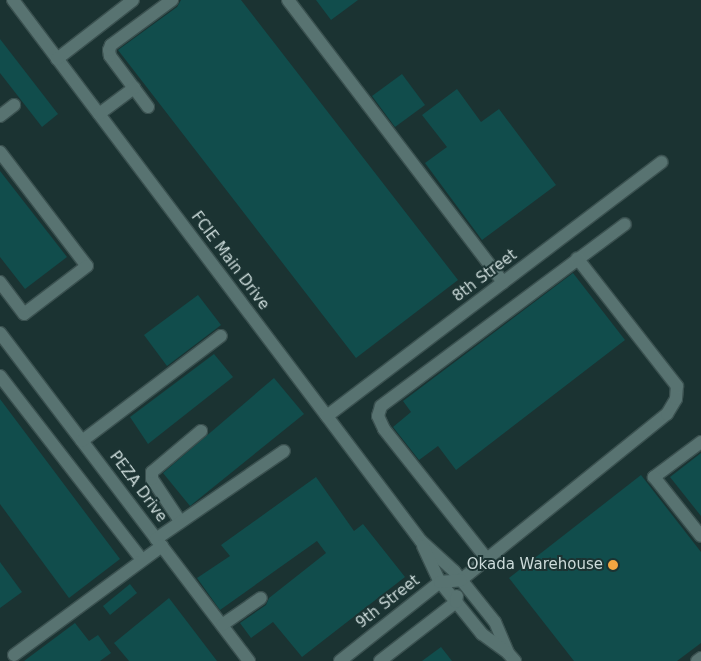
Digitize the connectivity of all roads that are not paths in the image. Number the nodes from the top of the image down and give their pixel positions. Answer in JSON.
{"nodes":[{"id":1,"x":12,"y":0,"type":"edge"},
{"id":2,"x":133,"y":0,"type":"edge"},
{"id":3,"x":172,"y":0,"type":"edge"},
{"id":4,"x":288,"y":0,"type":"edge"},
{"id":5,"x":57,"y":58,"type":"junction"},
{"id":6,"x":134,"y":88,"type":"junction"},
{"id":7,"x":14,"y":105,"type":"dead end"},
{"id":8,"x":148,"y":107,"type":"dead end"},
{"id":9,"x":99,"y":114,"type":"junction"},
{"id":10,"x":0,"y":116,"type":"edge"},
{"id":11,"x":0,"y":152,"type":"edge"},
{"id":12,"x":662,"y":162,"type":"dead end"},
{"id":13,"x":625,"y":224,"type":"dead end"},
{"id":14,"x":577,"y":258,"type":"junction"},
{"id":15,"x":0,"y":282,"type":"edge"},
{"id":16,"x":504,"y":282,"type":"junction"},
{"id":17,"x":0,"y":333,"type":"edge"},
{"id":18,"x":221,"y":336,"type":"dead end"},
{"id":19,"x":0,"y":376,"type":"edge"},
{"id":20,"x":327,"y":416,"type":"junction"},
{"id":21,"x":201,"y":431,"type":"dead end"},
{"id":22,"x":82,"y":441,"type":"junction"},
{"id":23,"x":701,"y":442,"type":"edge"},
{"id":24,"x":284,"y":451,"type":"dead end"},
{"id":25,"x":180,"y":521,"type":"junction"},
{"id":26,"x":701,"y":536,"type":"edge"},
{"id":27,"x":421,"y":541,"type":"junction"},
{"id":28,"x":159,"y":542,"type":"junction"},
{"id":29,"x":487,"y":559,"type":"junction"},
{"id":30,"x":142,"y":560,"type":"junction"},
{"id":31,"x":461,"y":580,"type":"junction"},
{"id":32,"x":440,"y":582,"type":"junction"},
{"id":33,"x":261,"y":598,"type":"dead end"},
{"id":34,"x":456,"y":602,"type":"junction"},
{"id":35,"x":222,"y":625,"type":"junction"},
{"id":36,"x":14,"y":655,"type":"dead end"},
{"id":37,"x":512,"y":657,"type":"edge"},
{"id":38,"x":701,"y":658,"type":"edge"},
{"id":39,"x":249,"y":661,"type":"edge"},
{"id":40,"x":340,"y":661,"type":"edge"},
{"id":41,"x":380,"y":661,"type":"edge"},
{"id":42,"x":697,"y":661,"type":"edge"}],
"edges":[{"from":1,"to":5,"type":"street","name":"FCIE Main Drive"},
{"from":2,"to":5,"type":"street"},
{"from":3,"to":6,"type":"street"},
{"from":4,"to":16,"type":"street"},
{"from":5,"to":9,"type":"street","name":"FCIE Main Drive"},
{"from":6,"to":8,"type":"street"},
{"from":6,"to":9,"type":"street"},
{"from":7,"to":10,"type":"street"},
{"from":9,"to":20,"type":"street","name":"FCIE Main Drive"},
{"from":11,"to":15,"type":"street"},
{"from":12,"to":16,"type":"street","name":"8th Street"},
{"from":13,"to":14,"type":"street"},
{"from":14,"to":29,"type":"street"},
{"from":14,"to":29,"type":"street"},
{"from":16,"to":20,"type":"street","name":"8th Street"},
{"from":17,"to":22,"type":"street","name":"PEZA Drive"},
{"from":18,"to":22,"type":"street"},
{"from":19,"to":30,"type":"street"},
{"from":20,"to":27,"type":"street","name":"FCIE Main Drive"},
{"from":21,"to":25,"type":"street"},
{"from":22,"to":28,"type":"street","name":"PEZA Drive"},
{"from":23,"to":26,"type":"street"},
{"from":24,"to":25,"type":"street"},
{"from":25,"to":28,"type":"street"},
{"from":27,"to":31,"type":"street","name":"FCIE Main Drive"},
{"from":27,"to":32,"type":"street","name":"FCIE Main Drive"},
{"from":28,"to":30,"type":"street"},
{"from":28,"to":35,"type":"street","name":"PEZA Drive"},
{"from":29,"to":31,"type":"street"},
{"from":30,"to":36,"type":"street"},
{"from":31,"to":32,"type":"street","name":"9th Street"},
{"from":31,"to":34,"type":"street"},
{"from":31,"to":37,"type":"street","name":"FCIE Main Drive"},
{"from":32,"to":34,"type":"street","name":"FCIE Main Drive"},
{"from":32,"to":40,"type":"street","name":"9th Street"},
{"from":33,"to":35,"type":"street"},
{"from":34,"to":37,"type":"street","name":"FCIE Main Drive"},
{"from":34,"to":41,"type":"street"},
{"from":35,"to":39,"type":"street","name":"PEZA Drive"},
{"from":38,"to":42,"type":"street"}]}
